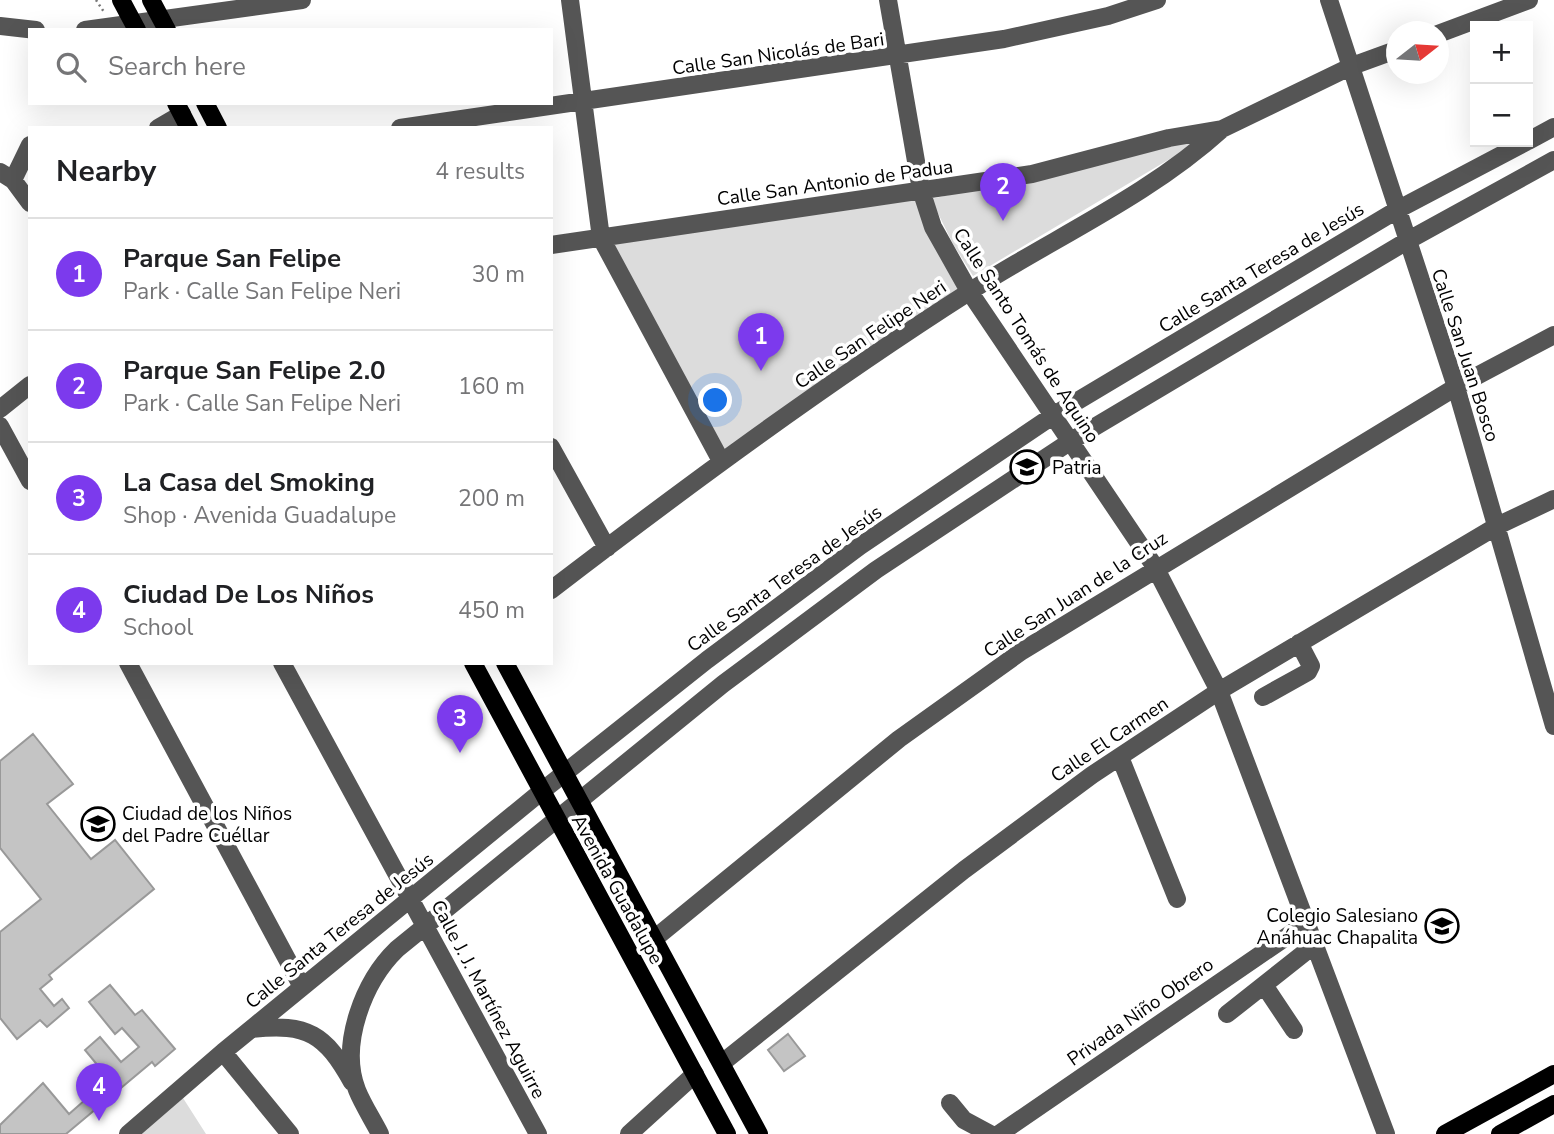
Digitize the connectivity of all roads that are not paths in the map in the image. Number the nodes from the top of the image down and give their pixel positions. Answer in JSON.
{"nodes":[{"id":1,"x":151,"y":0,"type":"edge"},
{"id":2,"x":302,"y":0,"type":"edge"},
{"id":3,"x":570,"y":0,"type":"edge"},
{"id":4,"x":888,"y":0,"type":"edge"},
{"id":5,"x":1157,"y":0,"type":"edge"},
{"id":6,"x":1329,"y":0,"type":"edge"},
{"id":7,"x":1529,"y":0,"type":"edge"},
{"id":8,"x":129,"y":15,"type":"edge"},
{"id":9,"x":164,"y":24,"type":"edge"},
{"id":10,"x":0,"y":26,"type":"edge"},
{"id":11,"x":91,"y":28,"type":"edge"},
{"id":12,"x":28,"y":29,"type":"edge"},
{"id":13,"x":1449,"y":30,"type":"edge"},
{"id":14,"x":1386,"y":54,"type":"edge"},
{"id":15,"x":897,"y":57,"type":"junction"},
{"id":16,"x":1352,"y":66,"type":"junction"},
{"id":17,"x":583,"y":102,"type":"junction"},
{"id":18,"x":206,"y":105,"type":"edge"},
{"id":19,"x":182,"y":115,"type":"edge"},
{"id":20,"x":162,"y":126,"type":"edge"},
{"id":21,"x":217,"y":126,"type":"edge"},
{"id":22,"x":414,"y":126,"type":"edge"},
{"id":23,"x":1554,"y":127,"type":"edge"},
{"id":24,"x":1222,"y":129,"type":"junction"},
{"id":25,"x":1533,"y":138,"type":"edge"},
{"id":26,"x":1516,"y":147,"type":"edge"},
{"id":27,"x":28,"y":148,"type":"edge"},
{"id":28,"x":1554,"y":160,"type":"edge"},
{"id":29,"x":7,"y":176,"type":"edge"},
{"id":30,"x":921,"y":190,"type":"junction"},
{"id":31,"x":28,"y":201,"type":"edge"},
{"id":32,"x":1397,"y":210,"type":"junction"},
{"id":33,"x":601,"y":238,"type":"junction"},
{"id":34,"x":1407,"y":240,"type":"junction"},
{"id":35,"x":553,"y":245,"type":"edge"},
{"id":36,"x":970,"y":291,"type":"junction"},
{"id":37,"x":1554,"y":335,"type":"edge"},
{"id":38,"x":1456,"y":387,"type":"junction"},
{"id":39,"x":28,"y":388,"type":"edge"},
{"id":40,"x":0,"y":409,"type":"edge"},
{"id":41,"x":1054,"y":415,"type":"junction"},
{"id":42,"x":0,"y":426,"type":"edge"},
{"id":43,"x":1071,"y":441,"type":"junction"},
{"id":44,"x":553,"y":451,"type":"edge"},
{"id":45,"x":721,"y":461,"type":"junction"},
{"id":46,"x":28,"y":477,"type":"edge"},
{"id":47,"x":1554,"y":499,"type":"edge"},
{"id":48,"x":1496,"y":526,"type":"junction"},
{"id":49,"x":607,"y":548,"type":"junction"},
{"id":50,"x":1155,"y":567,"type":"junction"},
{"id":51,"x":553,"y":588,"type":"edge"},
{"id":52,"x":1299,"y":643,"type":"junction"},
{"id":53,"x":129,"y":665,"type":"edge"},
{"id":54,"x":283,"y":665,"type":"edge"},
{"id":55,"x":474,"y":665,"type":"edge"},
{"id":56,"x":506,"y":665,"type":"edge"},
{"id":57,"x":1219,"y":691,"type":"junction"},
{"id":58,"x":1549,"y":691,"type":"edge"},
{"id":59,"x":1263,"y":697,"type":"dead end"},
{"id":60,"x":1554,"y":726,"type":"edge"},
{"id":61,"x":1120,"y":757,"type":"junction"},
{"id":62,"x":564,"y":773,"type":"junction"},
{"id":63,"x":542,"y":791,"type":"junction"},
{"id":64,"x":578,"y":800,"type":"junction"},
{"id":65,"x":557,"y":819,"type":"junction"},
{"id":66,"x":410,"y":899,"type":"junction"},
{"id":67,"x":1177,"y":899,"type":"dead end"},
{"id":68,"x":1305,"y":923,"type":"junction"},
{"id":69,"x":425,"y":927,"type":"junction"},
{"id":70,"x":654,"y":939,"type":"junction"},
{"id":71,"x":1313,"y":946,"type":"junction"},
{"id":72,"x":1264,"y":985,"type":"junction"},
{"id":73,"x":302,"y":987,"type":"junction"},
{"id":74,"x":1227,"y":1014,"type":"dead end"},
{"id":75,"x":252,"y":1029,"type":"junction"},
{"id":76,"x":1294,"y":1030,"type":"dead end"},
{"id":77,"x":223,"y":1052,"type":"junction"},
{"id":78,"x":722,"y":1063,"type":"junction"},
{"id":79,"x":695,"y":1074,"type":"junction"},
{"id":80,"x":1554,"y":1074,"type":"edge"},
{"id":81,"x":356,"y":1088,"type":"junction"},
{"id":82,"x":950,"y":1103,"type":"dead end"},
{"id":83,"x":1554,"y":1104,"type":"edge"},
{"id":84,"x":128,"y":1134,"type":"edge"},
{"id":85,"x":290,"y":1134,"type":"edge"},
{"id":86,"x":380,"y":1134,"type":"edge"},
{"id":87,"x":538,"y":1134,"type":"edge"},
{"id":88,"x":629,"y":1134,"type":"edge"},
{"id":89,"x":727,"y":1134,"type":"edge"},
{"id":90,"x":759,"y":1134,"type":"edge"},
{"id":91,"x":990,"y":1134,"type":"edge"},
{"id":92,"x":999,"y":1134,"type":"edge"},
{"id":93,"x":1386,"y":1134,"type":"edge"},
{"id":94,"x":1445,"y":1134,"type":"edge"},
{"id":95,"x":1500,"y":1134,"type":"edge"}],
"edges":[{"from":1,"to":9,"type":"main road"},
{"from":2,"to":9,"type":"street"},
{"from":3,"to":17,"type":"street"},
{"from":4,"to":15,"type":"street","name":"Calle Santo Tomás de Aquino"},
{"from":5,"to":15,"type":"street","name":"Calle San Nicolás de Bari"},
{"from":6,"to":16,"type":"street","name":"Calle San Juan Bosco"},
{"from":7,"to":13,"type":"street"},
{"from":8,"to":9,"type":"street"},
{"from":8,"to":11,"type":"street"},
{"from":10,"to":12,"type":"street"},
{"from":14,"to":16,"type":"street","name":"Calle San Antonio de Padua"},
{"from":15,"to":17,"type":"street","name":"Calle San Nicolás de Bari"},
{"from":15,"to":30,"type":"street","name":"Calle Santo Tomás de Aquino"},
{"from":16,"to":24,"type":"street","name":"Calle San Antonio de Padua"},
{"from":16,"to":32,"type":"street","name":"Calle San Juan Bosco"},
{"from":17,"to":22,"type":"street","name":"Calle San Nicolás de Bari"},
{"from":17,"to":33,"type":"street"},
{"from":18,"to":21,"type":"main road"},
{"from":19,"to":20,"type":"street"},
{"from":23,"to":25,"type":"street","name":"Calle Santa Teresa de Jesús"},
{"from":24,"to":30,"type":"street","name":"Calle San Antonio de Padua"},
{"from":24,"to":36,"type":"street","name":"Calle San Felipe Neri"},
{"from":26,"to":32,"type":"street","name":"Calle Santa Teresa de Jesús"},
{"from":27,"to":29,"type":"street"},
{"from":28,"to":34,"type":"street"},
{"from":29,"to":31,"type":"street"},
{"from":30,"to":33,"type":"street","name":"Calle San Antonio de Padua"},
{"from":30,"to":36,"type":"street","name":"Calle Santo Tomás de Aquino"},
{"from":32,"to":34,"type":"street","name":"Calle San Juan Bosco"},
{"from":32,"to":41,"type":"street","name":"Calle Santa Teresa de Jesús"},
{"from":33,"to":35,"type":"street","name":"Calle San Antonio de Padua"},
{"from":33,"to":45,"type":"street"},
{"from":34,"to":38,"type":"street","name":"Calle San Juan Bosco"},
{"from":34,"to":43,"type":"street"},
{"from":36,"to":41,"type":"street","name":"Calle Santo Tomás de Aquino"},
{"from":36,"to":45,"type":"street","name":"Calle San Felipe Neri"},
{"from":37,"to":38,"type":"street","name":"Calle San Juan de la Cruz"},
{"from":38,"to":48,"type":"street","name":"Calle San Juan Bosco"},
{"from":38,"to":50,"type":"street","name":"Calle San Juan de la Cruz"},
{"from":39,"to":40,"type":"street"},
{"from":41,"to":43,"type":"street","name":"Calle Santo Tomás de Aquino"},
{"from":41,"to":62,"type":"street","name":"Calle Santa Teresa de Jesús"},
{"from":42,"to":46,"type":"street"},
{"from":43,"to":50,"type":"street","name":"Calle Santo Tomás de Aquino"},
{"from":43,"to":64,"type":"street"},
{"from":44,"to":49,"type":"street"},
{"from":45,"to":49,"type":"street","name":"Calle San Felipe Neri"},
{"from":47,"to":48,"type":"street","name":"Calle El Carmen"},
{"from":48,"to":52,"type":"street","name":"Calle El Carmen"},
{"from":48,"to":58,"type":"street","name":"Calle San Juan Bosco"},
{"from":49,"to":51,"type":"street","name":"Calle San Felipe Neri"},
{"from":50,"to":57,"type":"street","name":"Calle Santo Tomás de Aquino"},
{"from":50,"to":70,"type":"street","name":"Calle San Juan de la Cruz"},
{"from":52,"to":57,"type":"street","name":"Calle El Carmen"},
{"from":52,"to":59,"type":"street"},
{"from":53,"to":73,"type":"street"},
{"from":54,"to":66,"type":"street","name":"Calle J. J. Martínez Aguirre"},
{"from":55,"to":63,"type":"main road","name":"Avenida Guadalupe"},
{"from":56,"to":62,"type":"main road","name":"Avenida Guadalupe"},
{"from":57,"to":61,"type":"street","name":"Calle El Carmen"},
{"from":57,"to":68,"type":"street","name":"Calle Santo Tomás de Aquino"},
{"from":58,"to":60,"type":"street","name":"Calle San Juan Bosco"},
{"from":61,"to":67,"type":"street"},
{"from":61,"to":78,"type":"street","name":"Calle El Carmen"},
{"from":62,"to":63,"type":"street","name":"Calle Santa Teresa de Jesús"},
{"from":62,"to":64,"type":"main road","name":"Avenida Guadalupe"},
{"from":63,"to":65,"type":"main road","name":"Avenida Guadalupe"},
{"from":63,"to":66,"type":"street","name":"Calle Santa Teresa de Jesús"},
{"from":64,"to":65,"type":"street"},
{"from":64,"to":70,"type":"main road","name":"Avenida Guadalupe"},
{"from":65,"to":69,"type":"street"},
{"from":65,"to":79,"type":"main road","name":"Avenida Guadalupe"},
{"from":66,"to":69,"type":"street","name":"Calle J. J. Martínez Aguirre"},
{"from":66,"to":73,"type":"street","name":"Calle Santa Teresa de Jesús"},
{"from":68,"to":71,"type":"street","name":"Calle Santo Tomás de Aquino"},
{"from":68,"to":92,"type":"street","name":"Privada Niño Obrero"},
{"from":69,"to":81,"type":"street"},
{"from":69,"to":87,"type":"street","name":"Calle J. J. Martínez Aguirre"},
{"from":70,"to":78,"type":"main road","name":"Avenida Guadalupe"},
{"from":71,"to":72,"type":"street"},
{"from":71,"to":93,"type":"street","name":"Calle Santo Tomás de Aquino"},
{"from":72,"to":74,"type":"street"},
{"from":72,"to":76,"type":"street"},
{"from":73,"to":75,"type":"street","name":"Calle Santa Teresa de Jesús"},
{"from":75,"to":77,"type":"street","name":"Calle Santa Teresa de Jesús"},
{"from":75,"to":81,"type":"street"},
{"from":77,"to":84,"type":"street","name":"Calle Santa Teresa de Jesús"},
{"from":77,"to":85,"type":"street"},
{"from":78,"to":90,"type":"main road","name":"Avenida Guadalupe"},
{"from":79,"to":88,"type":"street"},
{"from":79,"to":89,"type":"main road","name":"Avenida Guadalupe"},
{"from":80,"to":94,"type":"main road"},
{"from":81,"to":86,"type":"street"},
{"from":82,"to":91,"type":"street"},
{"from":83,"to":95,"type":"main road"}]}
